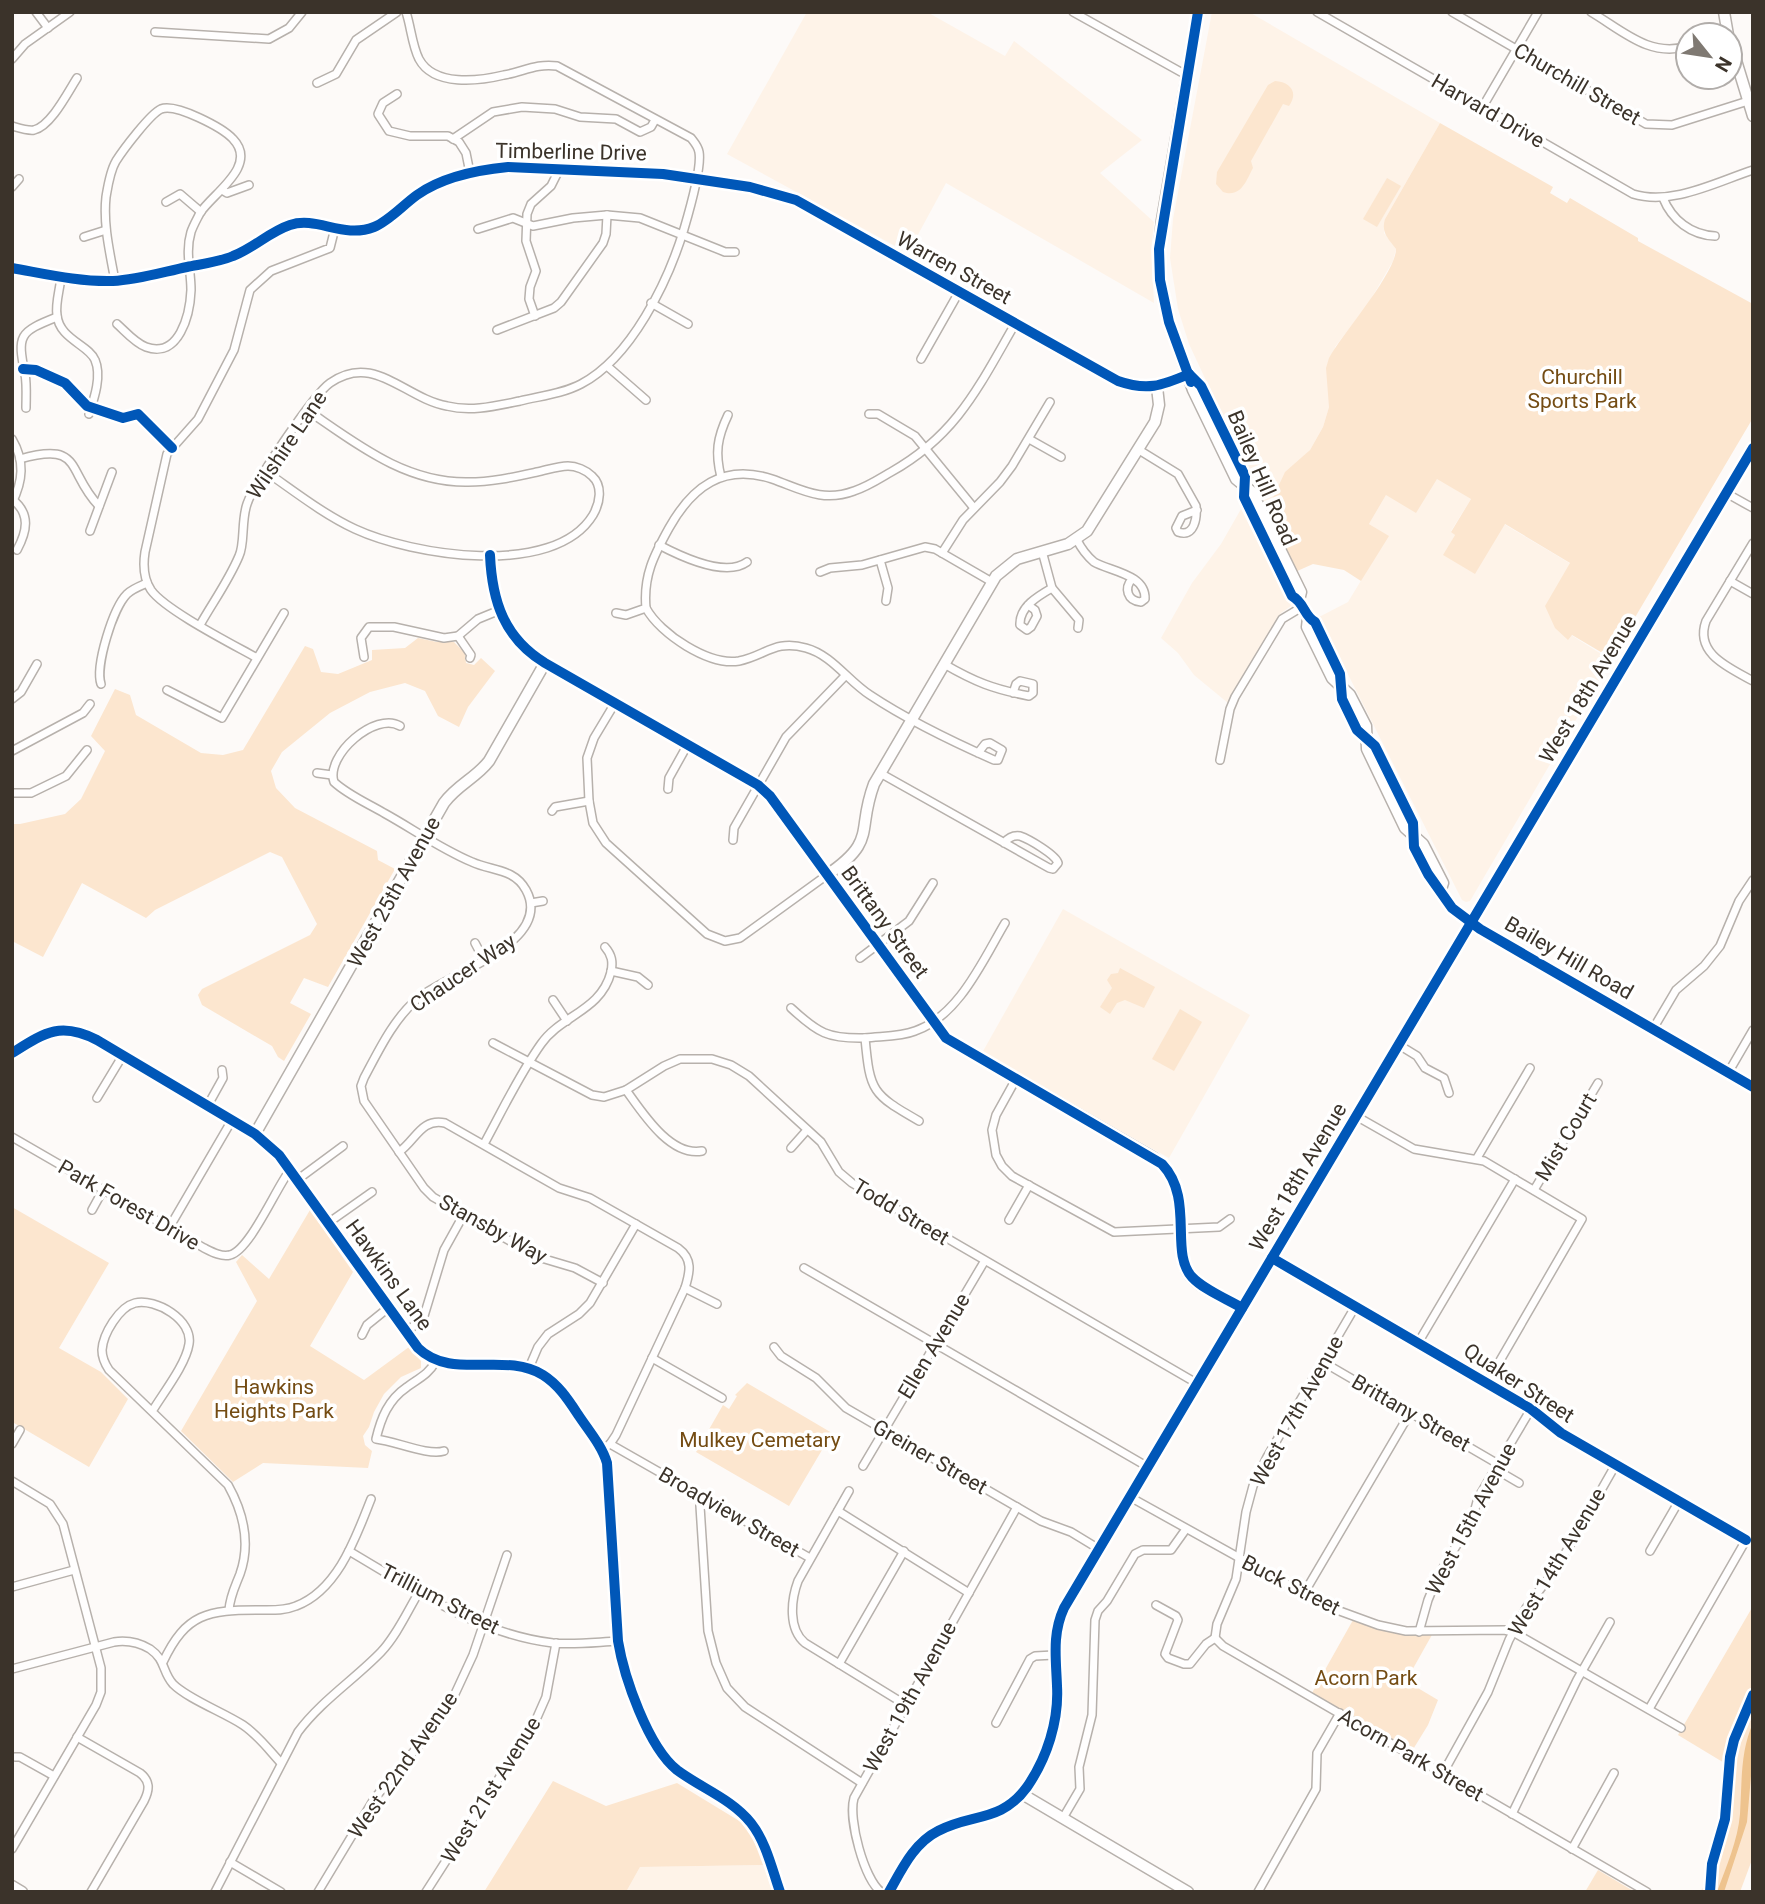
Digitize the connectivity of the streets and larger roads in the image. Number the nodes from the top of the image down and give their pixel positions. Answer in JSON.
{"nodes":[{"id":1,"x":36,"y":12,"type":"edge"},
{"id":2,"x":70,"y":12,"type":"edge"},
{"id":3,"x":302,"y":12,"type":"edge"},
{"id":4,"x":397,"y":12,"type":"edge"},
{"id":5,"x":406,"y":12,"type":"edge"},
{"id":6,"x":1073,"y":12,"type":"edge"},
{"id":7,"x":1198,"y":12,"type":"edge"},
{"id":8,"x":1317,"y":12,"type":"edge"},
{"id":9,"x":1452,"y":12,"type":"edge"},
{"id":10,"x":1538,"y":12,"type":"edge"},
{"id":11,"x":1591,"y":12,"type":"edge"},
{"id":12,"x":1611,"y":12,"type":"edge"},
{"id":13,"x":1606,"y":21,"type":"junction"},
{"id":14,"x":48,"y":28,"type":"junction"},
{"id":15,"x":155,"y":32,"type":"dead end"},
{"id":16,"x":1516,"y":49,"type":"junction"},
{"id":17,"x":1674,"y":49,"type":"edge"},
{"id":18,"x":12,"y":59,"type":"edge"},
{"id":19,"x":1188,"y":76,"type":"junction"},
{"id":20,"x":77,"y":78,"type":"dead end"},
{"id":21,"x":317,"y":83,"type":"dead end"},
{"id":22,"x":1744,"y":88,"type":"edge"},
{"id":23,"x":397,"y":94,"type":"dead end"},
{"id":24,"x":1748,"y":101,"type":"junction"},
{"id":25,"x":1482,"y":107,"type":"junction"},
{"id":26,"x":1753,"y":116,"type":"edge"},
{"id":27,"x":655,"y":120,"type":"junction"},
{"id":28,"x":12,"y":126,"type":"edge"},
{"id":29,"x":453,"y":139,"type":"junction"},
{"id":30,"x":559,"y":170,"type":"junction"},
{"id":31,"x":1753,"y":170,"type":"edge"},
{"id":32,"x":470,"y":173,"type":"junction"},
{"id":33,"x":696,"y":178,"type":"junction"},
{"id":34,"x":19,"y":179,"type":"dead end"},
{"id":35,"x":249,"y":186,"type":"dead end"},
{"id":36,"x":12,"y":187,"type":"edge"},
{"id":37,"x":222,"y":190,"type":"junction"},
{"id":38,"x":1663,"y":198,"type":"junction"},
{"id":39,"x":166,"y":202,"type":"dead end"},
{"id":40,"x":201,"y":212,"type":"junction"},
{"id":41,"x":607,"y":215,"type":"junction"},
{"id":42,"x":527,"y":224,"type":"junction"},
{"id":43,"x":335,"y":229,"type":"junction"},
{"id":44,"x":478,"y":229,"type":"dead end"},
{"id":45,"x":106,"y":230,"type":"junction"},
{"id":46,"x":682,"y":234,"type":"junction"},
{"id":47,"x":1715,"y":236,"type":"dead end"},
{"id":48,"x":84,"y":237,"type":"dead end"},
{"id":49,"x":735,"y":252,"type":"dead end"},
{"id":50,"x":189,"y":267,"type":"junction"},
{"id":51,"x":12,"y":268,"type":"edge"},
{"id":52,"x":61,"y":277,"type":"junction"},
{"id":53,"x":115,"y":281,"type":"junction"},
{"id":54,"x":959,"y":292,"type":"junction"},
{"id":55,"x":651,"y":303,"type":"junction"},
{"id":56,"x":535,"y":316,"type":"junction"},
{"id":57,"x":57,"y":317,"type":"junction"},
{"id":58,"x":117,"y":324,"type":"dead end"},
{"id":59,"x":688,"y":324,"type":"dead end"},
{"id":60,"x":1015,"y":324,"type":"junction"},
{"id":61,"x":497,"y":330,"type":"dead end"},
{"id":62,"x":921,"y":359,"type":"dead end"},
{"id":63,"x":607,"y":366,"type":"junction"},
{"id":64,"x":1189,"y":373,"type":"junction"},
{"id":65,"x":1157,"y":387,"type":"junction"},
{"id":66,"x":646,"y":400,"type":"dead end"},
{"id":67,"x":1050,"y":402,"type":"dead end"},
{"id":68,"x":26,"y":408,"type":"dead end"},
{"id":69,"x":307,"y":410,"type":"junction"},
{"id":70,"x":89,"y":414,"type":"dead end"},
{"id":71,"x":869,"y":414,"type":"dead end"},
{"id":72,"x":728,"y":415,"type":"dead end"},
{"id":73,"x":12,"y":439,"type":"edge"},
{"id":74,"x":1029,"y":439,"type":"junction"},
{"id":75,"x":1753,"y":448,"type":"edge"},
{"id":76,"x":927,"y":449,"type":"junction"},
{"id":77,"x":1139,"y":450,"type":"junction"},
{"id":78,"x":1061,"y":457,"type":"dead end"},
{"id":79,"x":20,"y":459,"type":"junction"},
{"id":80,"x":265,"y":471,"type":"junction"},
{"id":81,"x":112,"y":472,"type":"dead end"},
{"id":82,"x":721,"y":477,"type":"junction"},
{"id":83,"x":1244,"y":486,"type":"junction"},
{"id":84,"x":1726,"y":493,"type":"junction"},
{"id":85,"x":13,"y":500,"type":"edge"},
{"id":86,"x":99,"y":506,"type":"junction"},
{"id":87,"x":974,"y":508,"type":"junction"},
{"id":88,"x":1753,"y":509,"type":"edge"},
{"id":89,"x":1197,"y":510,"type":"dead end"},
{"id":90,"x":90,"y":531,"type":"dead end"},
{"id":91,"x":1077,"y":540,"type":"junction"},
{"id":92,"x":1267,"y":543,"type":"junction"},
{"id":93,"x":1753,"y":543,"type":"edge"},
{"id":94,"x":659,"y":545,"type":"junction"},
{"id":95,"x":1278,"y":545,"type":"junction"},
{"id":96,"x":17,"y":550,"type":"dead end"},
{"id":97,"x":1042,"y":551,"type":"junction"},
{"id":98,"x":942,"y":553,"type":"junction"},
{"id":99,"x":490,"y":555,"type":"junction"},
{"id":100,"x":880,"y":559,"type":"junction"},
{"id":101,"x":747,"y":562,"type":"dead end"},
{"id":102,"x":820,"y":572,"type":"dead end"},
{"id":103,"x":1132,"y":579,"type":"dead end"},
{"id":104,"x":1730,"y":581,"type":"junction"},
{"id":105,"x":992,"y":582,"type":"junction"},
{"id":106,"x":147,"y":583,"type":"junction"},
{"id":107,"x":1052,"y":588,"type":"junction"},
{"id":108,"x":1753,"y":594,"type":"edge"},
{"id":109,"x":886,"y":601,"type":"dead end"},
{"id":110,"x":1301,"y":603,"type":"junction"},
{"id":111,"x":1028,"y":604,"type":"dead end"},
{"id":112,"x":646,"y":608,"type":"junction"},
{"id":113,"x":500,"y":610,"type":"junction"},
{"id":114,"x":284,"y":613,"type":"dead end"},
{"id":115,"x":616,"y":613,"type":"dead end"},
{"id":116,"x":200,"y":625,"type":"junction"},
{"id":117,"x":1078,"y":628,"type":"dead end"},
{"id":118,"x":457,"y":636,"type":"junction"},
{"id":119,"x":364,"y":657,"type":"dead end"},
{"id":120,"x":470,"y":658,"type":"dead end"},
{"id":121,"x":257,"y":659,"type":"junction"},
{"id":122,"x":545,"y":663,"type":"junction"},
{"id":123,"x":37,"y":664,"type":"dead end"},
{"id":124,"x":944,"y":664,"type":"junction"},
{"id":125,"x":845,"y":676,"type":"junction"},
{"id":126,"x":1753,"y":681,"type":"edge"},
{"id":127,"x":101,"y":684,"type":"dead end"},
{"id":128,"x":167,"y":690,"type":"dead end"},
{"id":129,"x":1013,"y":693,"type":"dead end"},
{"id":130,"x":12,"y":699,"type":"edge"},
{"id":131,"x":615,"y":703,"type":"junction"},
{"id":132,"x":90,"y":704,"type":"dead end"},
{"id":133,"x":911,"y":720,"type":"junction"},
{"id":134,"x":400,"y":726,"type":"dead end"},
{"id":135,"x":688,"y":744,"type":"junction"},
{"id":136,"x":86,"y":750,"type":"dead end"},
{"id":137,"x":12,"y":751,"type":"edge"},
{"id":138,"x":978,"y":753,"type":"dead end"},
{"id":139,"x":1220,"y":760,"type":"dead end"},
{"id":140,"x":317,"y":773,"type":"dead end"},
{"id":141,"x":880,"y":773,"type":"junction"},
{"id":142,"x":332,"y":775,"type":"junction"},
{"id":143,"x":758,"y":785,"type":"junction"},
{"id":144,"x":668,"y":789,"type":"dead end"},
{"id":145,"x":12,"y":793,"type":"edge"},
{"id":146,"x":589,"y":802,"type":"junction"},
{"id":147,"x":552,"y":811,"type":"dead end"},
{"id":148,"x":425,"y":836,"type":"junction"},
{"id":149,"x":733,"y":840,"type":"dead end"},
{"id":150,"x":1003,"y":843,"type":"junction"},
{"id":151,"x":827,"y":875,"type":"junction"},
{"id":152,"x":1753,"y":880,"type":"edge"},
{"id":153,"x":933,"y":883,"type":"dead end"},
{"id":154,"x":543,"y":901,"type":"dead end"},
{"id":155,"x":531,"y":904,"type":"junction"},
{"id":156,"x":1005,"y":923,"type":"dead end"},
{"id":157,"x":1471,"y":923,"type":"junction"},
{"id":158,"x":475,"y":943,"type":"dead end"},
{"id":159,"x":877,"y":945,"type":"junction"},
{"id":160,"x":605,"y":947,"type":"dead end"},
{"id":161,"x":860,"y":958,"type":"dead end"},
{"id":162,"x":484,"y":960,"type":"junction"},
{"id":163,"x":611,"y":971,"type":"junction"},
{"id":164,"x":648,"y":985,"type":"dead end"},
{"id":165,"x":553,"y":1000,"type":"dead end"},
{"id":166,"x":791,"y":1008,"type":"dead end"},
{"id":167,"x":567,"y":1021,"type":"junction"},
{"id":168,"x":932,"y":1021,"type":"junction"},
{"id":169,"x":1653,"y":1029,"type":"junction"},
{"id":170,"x":1753,"y":1030,"type":"edge"},
{"id":171,"x":865,"y":1038,"type":"junction"},
{"id":172,"x":492,"y":1043,"type":"dead end"},
{"id":173,"x":1399,"y":1045,"type":"junction"},
{"id":174,"x":12,"y":1053,"type":"edge"},
{"id":175,"x":123,"y":1055,"type":"junction"},
{"id":176,"x":530,"y":1063,"type":"junction"},
{"id":177,"x":1530,"y":1068,"type":"dead end"},
{"id":178,"x":222,"y":1070,"type":"dead end"},
{"id":179,"x":1728,"y":1073,"type":"junction"},
{"id":180,"x":1016,"y":1079,"type":"junction"},
{"id":181,"x":1598,"y":1083,"type":"dead end"},
{"id":182,"x":1753,"y":1087,"type":"edge"},
{"id":183,"x":626,"y":1090,"type":"junction"},
{"id":184,"x":1449,"y":1093,"type":"dead end"},
{"id":185,"x":97,"y":1098,"type":"dead end"},
{"id":186,"x":208,"y":1105,"type":"junction"},
{"id":187,"x":1356,"y":1116,"type":"junction"},
{"id":188,"x":232,"y":1120,"type":"junction"},
{"id":189,"x":919,"y":1121,"type":"dead end"},
{"id":190,"x":807,"y":1130,"type":"junction"},
{"id":191,"x":255,"y":1134,"type":"junction"},
{"id":192,"x":12,"y":1137,"type":"edge"},
{"id":193,"x":484,"y":1144,"type":"junction"},
{"id":194,"x":343,"y":1146,"type":"dead end"},
{"id":195,"x":791,"y":1148,"type":"dead end"},
{"id":196,"x":702,"y":1151,"type":"dead end"},
{"id":197,"x":399,"y":1152,"type":"junction"},
{"id":198,"x":1477,"y":1158,"type":"junction"},
{"id":199,"x":290,"y":1170,"type":"junction"},
{"id":200,"x":297,"y":1180,"type":"junction"},
{"id":201,"x":1516,"y":1180,"type":"junction"},
{"id":202,"x":1029,"y":1185,"type":"junction"},
{"id":203,"x":103,"y":1190,"type":"junction"},
{"id":204,"x":1534,"y":1190,"type":"junction"},
{"id":205,"x":372,"y":1192,"type":"dead end"},
{"id":206,"x":92,"y":1210,"type":"dead end"},
{"id":207,"x":464,"y":1214,"type":"junction"},
{"id":208,"x":1230,"y":1219,"type":"dead end"},
{"id":209,"x":1009,"y":1220,"type":"dead end"},
{"id":210,"x":328,"y":1223,"type":"junction"},
{"id":211,"x":636,"y":1224,"type":"junction"},
{"id":212,"x":169,"y":1228,"type":"junction"},
{"id":213,"x":1181,"y":1229,"type":"junction"},
{"id":214,"x":1272,"y":1258,"type":"junction"},
{"id":215,"x":984,"y":1262,"type":"junction"},
{"id":216,"x":804,"y":1268,"type":"dead end"},
{"id":217,"x":603,"y":1283,"type":"junction"},
{"id":218,"x":685,"y":1288,"type":"junction"},
{"id":219,"x":717,"y":1304,"type":"dead end"},
{"id":220,"x":1355,"y":1307,"type":"junction"},
{"id":221,"x":388,"y":1308,"type":"junction"},
{"id":222,"x":1242,"y":1308,"type":"junction"},
{"id":223,"x":407,"y":1332,"type":"junction"},
{"id":224,"x":362,"y":1335,"type":"dead end"},
{"id":225,"x":1418,"y":1343,"type":"junction"},
{"id":226,"x":935,"y":1345,"type":"junction"},
{"id":227,"x":774,"y":1347,"type":"dead end"},
{"id":228,"x":652,"y":1358,"type":"junction"},
{"id":229,"x":436,"y":1361,"type":"junction"},
{"id":230,"x":1323,"y":1362,"type":"junction"},
{"id":231,"x":529,"y":1368,"type":"junction"},
{"id":232,"x":1486,"y":1383,"type":"junction"},
{"id":233,"x":1198,"y":1384,"type":"junction"},
{"id":234,"x":722,"y":1398,"type":"dead end"},
{"id":235,"x":1531,"y":1409,"type":"junction"},
{"id":236,"x":153,"y":1410,"type":"junction"},
{"id":237,"x":1410,"y":1413,"type":"junction"},
{"id":238,"x":20,"y":1430,"type":"dead end"},
{"id":239,"x":884,"y":1430,"type":"junction"},
{"id":240,"x":12,"y":1444,"type":"edge"},
{"id":241,"x":606,"y":1447,"type":"junction"},
{"id":242,"x":444,"y":1451,"type":"dead end"},
{"id":243,"x":1616,"y":1464,"type":"junction"},
{"id":244,"x":863,"y":1466,"type":"dead end"},
{"id":245,"x":1147,"y":1467,"type":"junction"},
{"id":246,"x":1497,"y":1467,"type":"junction"},
{"id":247,"x":12,"y":1481,"type":"edge"},
{"id":248,"x":1519,"y":1483,"type":"dead end"},
{"id":249,"x":849,"y":1491,"type":"dead end"},
{"id":250,"x":702,"y":1496,"type":"junction"},
{"id":251,"x":1130,"y":1497,"type":"junction"},
{"id":252,"x":372,"y":1499,"type":"dead end"},
{"id":253,"x":1679,"y":1501,"type":"junction"},
{"id":254,"x":1017,"y":1507,"type":"junction"},
{"id":255,"x":838,"y":1511,"type":"junction"},
{"id":256,"x":1186,"y":1529,"type":"junction"},
{"id":257,"x":1099,"y":1549,"type":"junction"},
{"id":258,"x":349,"y":1551,"type":"junction"},
{"id":259,"x":904,"y":1551,"type":"junction"},
{"id":260,"x":1650,"y":1551,"type":"dead end"},
{"id":261,"x":507,"y":1555,"type":"dead end"},
{"id":262,"x":810,"y":1558,"type":"junction"},
{"id":263,"x":1240,"y":1559,"type":"junction"},
{"id":264,"x":74,"y":1570,"type":"junction"},
{"id":265,"x":12,"y":1587,"type":"edge"},
{"id":266,"x":419,"y":1592,"type":"junction"},
{"id":267,"x":969,"y":1592,"type":"junction"},
{"id":268,"x":1303,"y":1595,"type":"junction"},
{"id":269,"x":1156,"y":1605,"type":"dead end"},
{"id":270,"x":229,"y":1610,"type":"junction"},
{"id":271,"x":1610,"y":1622,"type":"dead end"},
{"id":272,"x":484,"y":1626,"type":"junction"},
{"id":273,"x":1419,"y":1632,"type":"junction"},
{"id":274,"x":1513,"y":1632,"type":"junction"},
{"id":275,"x":1215,"y":1638,"type":"junction"},
{"id":276,"x":618,"y":1641,"type":"junction"},
{"id":277,"x":556,"y":1643,"type":"junction"},
{"id":278,"x":95,"y":1647,"type":"junction"},
{"id":279,"x":1054,"y":1655,"type":"junction"},
{"id":280,"x":163,"y":1662,"type":"junction"},
{"id":281,"x":839,"y":1664,"type":"junction"},
{"id":282,"x":12,"y":1669,"type":"edge"},
{"id":283,"x":1582,"y":1671,"type":"junction"},
{"id":284,"x":906,"y":1705,"type":"junction"},
{"id":285,"x":1649,"y":1709,"type":"junction"},
{"id":286,"x":1340,"y":1713,"type":"junction"},
{"id":287,"x":996,"y":1723,"type":"dead end"},
{"id":288,"x":1681,"y":1728,"type":"dead end"},
{"id":289,"x":77,"y":1737,"type":"junction"},
{"id":290,"x":15,"y":1758,"type":"dead end"},
{"id":291,"x":281,"y":1763,"type":"junction"},
{"id":292,"x":1443,"y":1773,"type":"junction"},
{"id":293,"x":1614,"y":1773,"type":"dead end"},
{"id":294,"x":54,"y":1776,"type":"junction"},
{"id":295,"x":862,"y":1783,"type":"junction"},
{"id":296,"x":1022,"y":1794,"type":"junction"},
{"id":297,"x":1512,"y":1814,"type":"junction"},
{"id":298,"x":1063,"y":1818,"type":"junction"},
{"id":299,"x":12,"y":1849,"type":"edge"},
{"id":300,"x":1572,"y":1849,"type":"junction"},
{"id":301,"x":230,"y":1862,"type":"junction"},
{"id":302,"x":12,"y":1886,"type":"edge"},
{"id":303,"x":22,"y":1892,"type":"edge"},
{"id":304,"x":91,"y":1892,"type":"edge"},
{"id":305,"x":215,"y":1892,"type":"edge"},
{"id":306,"x":281,"y":1892,"type":"edge"},
{"id":307,"x":317,"y":1892,"type":"edge"},
{"id":308,"x":426,"y":1892,"type":"edge"},
{"id":309,"x":780,"y":1892,"type":"edge"},
{"id":310,"x":881,"y":1892,"type":"edge"},
{"id":311,"x":889,"y":1892,"type":"edge"},
{"id":312,"x":1188,"y":1892,"type":"edge"},
{"id":313,"x":1258,"y":1892,"type":"edge"},
{"id":314,"x":1647,"y":1892,"type":"edge"}],
"edges":[{"from":1,"to":14,"type":"street"},
{"from":2,"to":14,"type":"street"},
{"from":3,"to":15,"type":"street"},
{"from":4,"to":21,"type":"street"},
{"from":5,"to":27,"type":"street"},
{"from":6,"to":19,"type":"street"},
{"from":7,"to":19,"type":"street","name":"Bailey Hill Road"},
{"from":8,"to":25,"type":"street","name":"Harvard Drive"},
{"from":9,"to":16,"type":"street","name":"Churchill Street"},
{"from":10,"to":16,"type":"street"},
{"from":11,"to":13,"type":"street"},
{"from":12,"to":13,"type":"street"},
{"from":13,"to":17,"type":"street"},
{"from":14,"to":18,"type":"street"},
{"from":16,"to":24,"type":"street","name":"Churchill Street"},
{"from":16,"to":25,"type":"street"},
{"from":19,"to":64,"type":"street","name":"Bailey Hill Road"},
{"from":20,"to":28,"type":"street"},
{"from":22,"to":24,"type":"street"},
{"from":23,"to":29,"type":"street"},
{"from":24,"to":26,"type":"street"},
{"from":25,"to":38,"type":"street","name":"Harvard Drive"},
{"from":27,"to":29,"type":"street"},
{"from":27,"to":33,"type":"street"},
{"from":29,"to":32,"type":"street"},
{"from":30,"to":32,"type":"street","name":"Timberline Drive"},
{"from":30,"to":33,"type":"street","name":"Timberline Drive"},
{"from":30,"to":42,"type":"street"},
{"from":31,"to":38,"type":"street","name":"Harvard Drive"},
{"from":32,"to":43,"type":"street","name":"Timberline Drive"},
{"from":33,"to":46,"type":"street","name":"Wilshire Lane"},
{"from":33,"to":54,"type":"street","name":"Warren Street"},
{"from":34,"to":36,"type":"street"},
{"from":35,"to":37,"type":"street"},
{"from":37,"to":40,"type":"street"},
{"from":37,"to":45,"type":"street"},
{"from":38,"to":47,"type":"street"},
{"from":39,"to":40,"type":"street"},
{"from":40,"to":50,"type":"street"},
{"from":41,"to":42,"type":"street"},
{"from":41,"to":46,"type":"street"},
{"from":41,"to":56,"type":"street"},
{"from":42,"to":44,"type":"street"},
{"from":42,"to":56,"type":"street"},
{"from":43,"to":50,"type":"street","name":"Timberline Drive"},
{"from":43,"to":106,"type":"street"},
{"from":45,"to":48,"type":"street"},
{"from":45,"to":53,"type":"street"},
{"from":46,"to":49,"type":"street"},
{"from":46,"to":55,"type":"street","name":"Wilshire Lane"},
{"from":50,"to":53,"type":"street","name":"Timberline Drive"},
{"from":50,"to":58,"type":"street"},
{"from":51,"to":52,"type":"street","name":"Timberline Drive"},
{"from":52,"to":53,"type":"street","name":"Timberline Drive"},
{"from":52,"to":57,"type":"street"},
{"from":54,"to":60,"type":"street","name":"Warren Street"},
{"from":54,"to":62,"type":"street"},
{"from":55,"to":59,"type":"street"},
{"from":55,"to":63,"type":"street","name":"Wilshire Lane"},
{"from":56,"to":61,"type":"street"},
{"from":57,"to":68,"type":"street"},
{"from":57,"to":70,"type":"street"},
{"from":60,"to":65,"type":"street","name":"Warren Street"},
{"from":60,"to":76,"type":"street"},
{"from":63,"to":66,"type":"street"},
{"from":63,"to":69,"type":"street","name":"Wilshire Lane"},
{"from":64,"to":65,"type":"street"},
{"from":64,"to":83,"type":"street","name":"Bailey Hill Road"},
{"from":65,"to":77,"type":"street"},
{"from":67,"to":74,"type":"street"},
{"from":69,"to":80,"type":"street","name":"Wilshire Lane"},
{"from":69,"to":99,"type":"street"},
{"from":71,"to":76,"type":"street"},
{"from":72,"to":82,"type":"street"},
{"from":73,"to":79,"type":"street"},
{"from":74,"to":78,"type":"street"},
{"from":74,"to":87,"type":"street"},
{"from":75,"to":84,"type":"street","name":"West 18th Avenue"},
{"from":76,"to":82,"type":"street"},
{"from":76,"to":87,"type":"street"},
{"from":77,"to":89,"type":"street"},
{"from":77,"to":91,"type":"street"},
{"from":79,"to":85,"type":"street"},
{"from":79,"to":86,"type":"street"},
{"from":80,"to":99,"type":"street"},
{"from":80,"to":116,"type":"street","name":"Wilshire Lane"},
{"from":81,"to":86,"type":"street"},
{"from":82,"to":94,"type":"street"},
{"from":83,"to":92,"type":"street","name":"Bailey Hill Road"},
{"from":83,"to":95,"type":"street","name":"Bailey Hill Road"},
{"from":84,"to":88,"type":"street"},
{"from":84,"to":157,"type":"street","name":"West 18th Avenue"},
{"from":85,"to":96,"type":"street"},
{"from":86,"to":90,"type":"street"},
{"from":87,"to":98,"type":"street"},
{"from":91,"to":97,"type":"street"},
{"from":91,"to":103,"type":"street"},
{"from":92,"to":95,"type":"street"},
{"from":92,"to":110,"type":"street","name":"Bailey Hill Road"},
{"from":93,"to":104,"type":"street"},
{"from":94,"to":101,"type":"street"},
{"from":94,"to":112,"type":"street"},
{"from":95,"to":110,"type":"street","name":"Bailey Hill Road"},
{"from":97,"to":105,"type":"street"},
{"from":97,"to":107,"type":"street"},
{"from":98,"to":100,"type":"street"},
{"from":98,"to":105,"type":"street"},
{"from":99,"to":113,"type":"street","name":"Brittany Street"},
{"from":100,"to":102,"type":"street"},
{"from":100,"to":109,"type":"street"},
{"from":104,"to":108,"type":"street"},
{"from":104,"to":126,"type":"street"},
{"from":105,"to":124,"type":"street"},
{"from":106,"to":116,"type":"street"},
{"from":106,"to":127,"type":"street"},
{"from":107,"to":111,"type":"street"},
{"from":107,"to":117,"type":"street"},
{"from":110,"to":139,"type":"street"},
{"from":110,"to":157,"type":"street","name":"Bailey Hill Road"},
{"from":112,"to":115,"type":"street"},
{"from":112,"to":125,"type":"street"},
{"from":113,"to":118,"type":"street"},
{"from":113,"to":122,"type":"street","name":"Brittany Street"},
{"from":114,"to":121,"type":"street"},
{"from":116,"to":121,"type":"street"},
{"from":118,"to":119,"type":"street"},
{"from":118,"to":120,"type":"street"},
{"from":121,"to":128,"type":"street"},
{"from":122,"to":131,"type":"street","name":"Brittany Street"},
{"from":122,"to":148,"type":"street","name":"West 25th Avenue"},
{"from":123,"to":130,"type":"street"},
{"from":124,"to":129,"type":"street"},
{"from":124,"to":133,"type":"street"},
{"from":125,"to":133,"type":"street"},
{"from":125,"to":143,"type":"street"},
{"from":131,"to":135,"type":"street","name":"Brittany Street"},
{"from":131,"to":146,"type":"street"},
{"from":132,"to":137,"type":"street"},
{"from":133,"to":138,"type":"street"},
{"from":133,"to":141,"type":"street"},
{"from":134,"to":142,"type":"street"},
{"from":135,"to":143,"type":"street","name":"Brittany Street"},
{"from":135,"to":144,"type":"street"},
{"from":136,"to":145,"type":"street"},
{"from":140,"to":142,"type":"street"},
{"from":141,"to":150,"type":"street"},
{"from":141,"to":151,"type":"street"},
{"from":142,"to":148,"type":"street"},
{"from":143,"to":149,"type":"street"},
{"from":143,"to":151,"type":"street","name":"Brittany Street"},
{"from":146,"to":147,"type":"street"},
{"from":146,"to":151,"type":"street"},
{"from":148,"to":155,"type":"street"},
{"from":148,"to":191,"type":"street","name":"West 25th Avenue"},
{"from":150,"to":150,"type":"street"},
{"from":151,"to":159,"type":"street","name":"Brittany Street"},
{"from":152,"to":169,"type":"street"},
{"from":153,"to":159,"type":"street","name":"Brittany Street"},
{"from":154,"to":155,"type":"street"},
{"from":155,"to":162,"type":"street","name":"Chaucer Way"},
{"from":156,"to":168,"type":"street"},
{"from":157,"to":169,"type":"street","name":"Bailey Hill Road"},
{"from":157,"to":173,"type":"street","name":"West 18th Avenue"},
{"from":158,"to":162,"type":"street"},
{"from":159,"to":161,"type":"street","name":"Brittany Street"},
{"from":159,"to":168,"type":"street","name":"Brittany Street"},
{"from":160,"to":163,"type":"street"},
{"from":162,"to":197,"type":"street","name":"Chaucer Way"},
{"from":163,"to":164,"type":"street"},
{"from":163,"to":167,"type":"street"},
{"from":165,"to":167,"type":"street"},
{"from":166,"to":171,"type":"street"},
{"from":167,"to":176,"type":"street"},
{"from":168,"to":171,"type":"street"},
{"from":168,"to":180,"type":"street","name":"Brittany Street"},
{"from":169,"to":179,"type":"street","name":"Bailey Hill Road"},
{"from":170,"to":179,"type":"street"},
{"from":171,"to":189,"type":"street"},
{"from":172,"to":176,"type":"street","name":"Todd Street"},
{"from":173,"to":184,"type":"street"},
{"from":173,"to":187,"type":"street","name":"West 18th Avenue"},
{"from":174,"to":175,"type":"street","name":"Hawkins Lane"},
{"from":175,"to":185,"type":"street"},
{"from":175,"to":186,"type":"street","name":"Hawkins Lane"},
{"from":176,"to":183,"type":"street","name":"Todd Street"},
{"from":176,"to":193,"type":"street"},
{"from":177,"to":198,"type":"street"},
{"from":178,"to":186,"type":"street"},
{"from":179,"to":182,"type":"street","name":"Bailey Hill Road"},
{"from":180,"to":202,"type":"street"},
{"from":180,"to":213,"type":"street","name":"Brittany Street"},
{"from":181,"to":204,"type":"street","name":"Mist Court"},
{"from":183,"to":190,"type":"street","name":"Todd Street"},
{"from":183,"to":196,"type":"street"},
{"from":186,"to":188,"type":"street","name":"Hawkins Lane"},
{"from":187,"to":198,"type":"street"},
{"from":187,"to":214,"type":"street","name":"West 18th Avenue"},
{"from":188,"to":191,"type":"street","name":"Hawkins Lane"},
{"from":188,"to":212,"type":"street"},
{"from":190,"to":195,"type":"street"},
{"from":190,"to":215,"type":"street","name":"Todd Street"},
{"from":191,"to":199,"type":"street","name":"Hawkins Lane"},
{"from":192,"to":203,"type":"street","name":"Park Forest Drive"},
{"from":193,"to":197,"type":"street"},
{"from":193,"to":211,"type":"street"},
{"from":194,"to":200,"type":"street"},
{"from":197,"to":207,"type":"street","name":"Stansby Way"},
{"from":198,"to":201,"type":"street"},
{"from":199,"to":200,"type":"street","name":"Hawkins Lane"},
{"from":199,"to":212,"type":"street","name":"Park Forest Drive"},
{"from":200,"to":210,"type":"street","name":"Hawkins Lane"},
{"from":201,"to":204,"type":"street"},
{"from":201,"to":225,"type":"street"},
{"from":202,"to":209,"type":"street"},
{"from":202,"to":213,"type":"street"},
{"from":203,"to":206,"type":"street"},
{"from":203,"to":212,"type":"street","name":"Park Forest Drive"},
{"from":204,"to":232,"type":"street"},
{"from":205,"to":210,"type":"street"},
{"from":207,"to":217,"type":"street","name":"Stansby Way"},
{"from":207,"to":223,"type":"street"},
{"from":208,"to":213,"type":"street"},
{"from":210,"to":221,"type":"street","name":"Hawkins Lane"},
{"from":211,"to":217,"type":"street"},
{"from":211,"to":218,"type":"street"},
{"from":213,"to":222,"type":"street","name":"Brittany Street"},
{"from":214,"to":220,"type":"street","name":"Quaker Street"},
{"from":214,"to":222,"type":"street","name":"West 18th Avenue"},
{"from":215,"to":226,"type":"street","name":"Ellen Avenue"},
{"from":215,"to":233,"type":"street","name":"Todd Street"},
{"from":216,"to":226,"type":"street"},
{"from":217,"to":231,"type":"street"},
{"from":218,"to":219,"type":"street"},
{"from":218,"to":228,"type":"street"},
{"from":220,"to":225,"type":"street","name":"Quaker Street"},
{"from":220,"to":230,"type":"street","name":"West 17th Avenue"},
{"from":221,"to":223,"type":"street","name":"Hawkins Lane"},
{"from":221,"to":224,"type":"street","name":"Hawkins Lane"},
{"from":222,"to":233,"type":"street","name":"West 18th Avenue"},
{"from":223,"to":229,"type":"street","name":"Hawkins Lane"},
{"from":225,"to":232,"type":"street","name":"Quaker Street"},
{"from":226,"to":239,"type":"street","name":"Ellen Avenue"},
{"from":226,"to":245,"type":"street"},
{"from":227,"to":239,"type":"street","name":"Greiner Street"},
{"from":228,"to":234,"type":"street"},
{"from":228,"to":241,"type":"street"},
{"from":229,"to":231,"type":"street"},
{"from":229,"to":242,"type":"street"},
{"from":230,"to":237,"type":"street","name":"Brittany Street"},
{"from":230,"to":263,"type":"street","name":"West 17th Avenue"},
{"from":231,"to":241,"type":"street"},
{"from":232,"to":235,"type":"street","name":"Quaker Street"},
{"from":233,"to":245,"type":"street","name":"West 18th Avenue"},
{"from":235,"to":243,"type":"street","name":"Quaker Street"},
{"from":235,"to":246,"type":"street","name":"West 15th Avenue"},
{"from":236,"to":236,"type":"street"},
{"from":236,"to":270,"type":"street"},
{"from":237,"to":246,"type":"street","name":"Brittany Street"},
{"from":237,"to":268,"type":"street"},
{"from":238,"to":240,"type":"street"},
{"from":239,"to":244,"type":"street","name":"Ellen Avenue"},
{"from":239,"to":254,"type":"street","name":"Greiner Street"},
{"from":241,"to":250,"type":"street","name":"Broadview Street"},
{"from":241,"to":276,"type":"street"},
{"from":243,"to":253,"type":"street","name":"Quaker Street"},
{"from":243,"to":274,"type":"street","name":"West 14th Avenue"},
{"from":245,"to":251,"type":"street","name":"West 18th Avenue"},
{"from":246,"to":248,"type":"street","name":"Brittany Street"},
{"from":246,"to":273,"type":"street","name":"West 15th Avenue"},
{"from":247,"to":264,"type":"street"},
{"from":249,"to":255,"type":"street"},
{"from":250,"to":262,"type":"street","name":"Broadview Street"},
{"from":250,"to":295,"type":"street"},
{"from":251,"to":256,"type":"street","name":"Buck Street"},
{"from":251,"to":257,"type":"street","name":"West 18th Avenue"},
{"from":252,"to":258,"type":"street"},
{"from":253,"to":260,"type":"street"},
{"from":253,"to":285,"type":"street","name":"Quaker Street"},
{"from":254,"to":257,"type":"street","name":"Greiner Street"},
{"from":254,"to":267,"type":"street","name":"West 19th Avenue"},
{"from":255,"to":259,"type":"street"},
{"from":255,"to":262,"type":"street"},
{"from":256,"to":263,"type":"street","name":"Buck Street"},
{"from":256,"to":298,"type":"street"},
{"from":257,"to":279,"type":"street","name":"West 18th Avenue"},
{"from":258,"to":266,"type":"street","name":"Trillium Street"},
{"from":258,"to":270,"type":"street"},
{"from":259,"to":267,"type":"street"},
{"from":259,"to":281,"type":"street"},
{"from":261,"to":272,"type":"street","name":"West 22nd Avenue"},
{"from":262,"to":281,"type":"street","name":"Broadview Street"},
{"from":263,"to":268,"type":"street","name":"Buck Street"},
{"from":263,"to":275,"type":"street","name":"West 17th Avenue"},
{"from":264,"to":265,"type":"street"},
{"from":264,"to":278,"type":"street"},
{"from":266,"to":272,"type":"street","name":"Trillium Street"},
{"from":266,"to":291,"type":"street"},
{"from":267,"to":284,"type":"street","name":"West 19th Avenue"},
{"from":268,"to":273,"type":"street","name":"Buck Street"},
{"from":269,"to":275,"type":"street","name":"West 17th Avenue"},
{"from":270,"to":280,"type":"street"},
{"from":271,"to":283,"type":"street"},
{"from":272,"to":277,"type":"street","name":"Trillium Street"},
{"from":272,"to":307,"type":"street","name":"West 22nd Avenue"},
{"from":273,"to":274,"type":"street","name":"Buck Street"},
{"from":274,"to":283,"type":"street","name":"Buck Street"},
{"from":274,"to":292,"type":"street","name":"West 14th Avenue"},
{"from":275,"to":286,"type":"street","name":"Acorn Park Street"},
{"from":276,"to":277,"type":"street","name":"Trillium Street"},
{"from":276,"to":309,"type":"street"},
{"from":277,"to":308,"type":"street","name":"West 21st Avenue"},
{"from":278,"to":280,"type":"street"},
{"from":278,"to":282,"type":"street"},
{"from":278,"to":289,"type":"street"},
{"from":279,"to":287,"type":"street"},
{"from":279,"to":296,"type":"street","name":"West 18th Avenue"},
{"from":280,"to":291,"type":"street"},
{"from":281,"to":284,"type":"street","name":"Broadview Street"},
{"from":283,"to":285,"type":"street","name":"Buck Street"},
{"from":283,"to":297,"type":"street"},
{"from":284,"to":295,"type":"street","name":"West 19th Avenue"},
{"from":285,"to":288,"type":"street","name":"Buck Street"},
{"from":286,"to":292,"type":"street","name":"Acorn Park Street"},
{"from":286,"to":313,"type":"street"},
{"from":289,"to":294,"type":"street"},
{"from":289,"to":304,"type":"street"},
{"from":290,"to":294,"type":"street"},
{"from":291,"to":301,"type":"street"},
{"from":292,"to":297,"type":"street","name":"Acorn Park Street"},
{"from":293,"to":300,"type":"street"},
{"from":294,"to":299,"type":"street"},
{"from":295,"to":310,"type":"street","name":"West 19th Avenue"},
{"from":296,"to":298,"type":"street"},
{"from":296,"to":311,"type":"street","name":"West 18th Avenue"},
{"from":297,"to":300,"type":"street","name":"Acorn Park Street"},
{"from":298,"to":312,"type":"street"},
{"from":300,"to":314,"type":"street","name":"Acorn Park Street"},
{"from":301,"to":305,"type":"street"},
{"from":301,"to":306,"type":"street"},
{"from":302,"to":303,"type":"street"}]}
